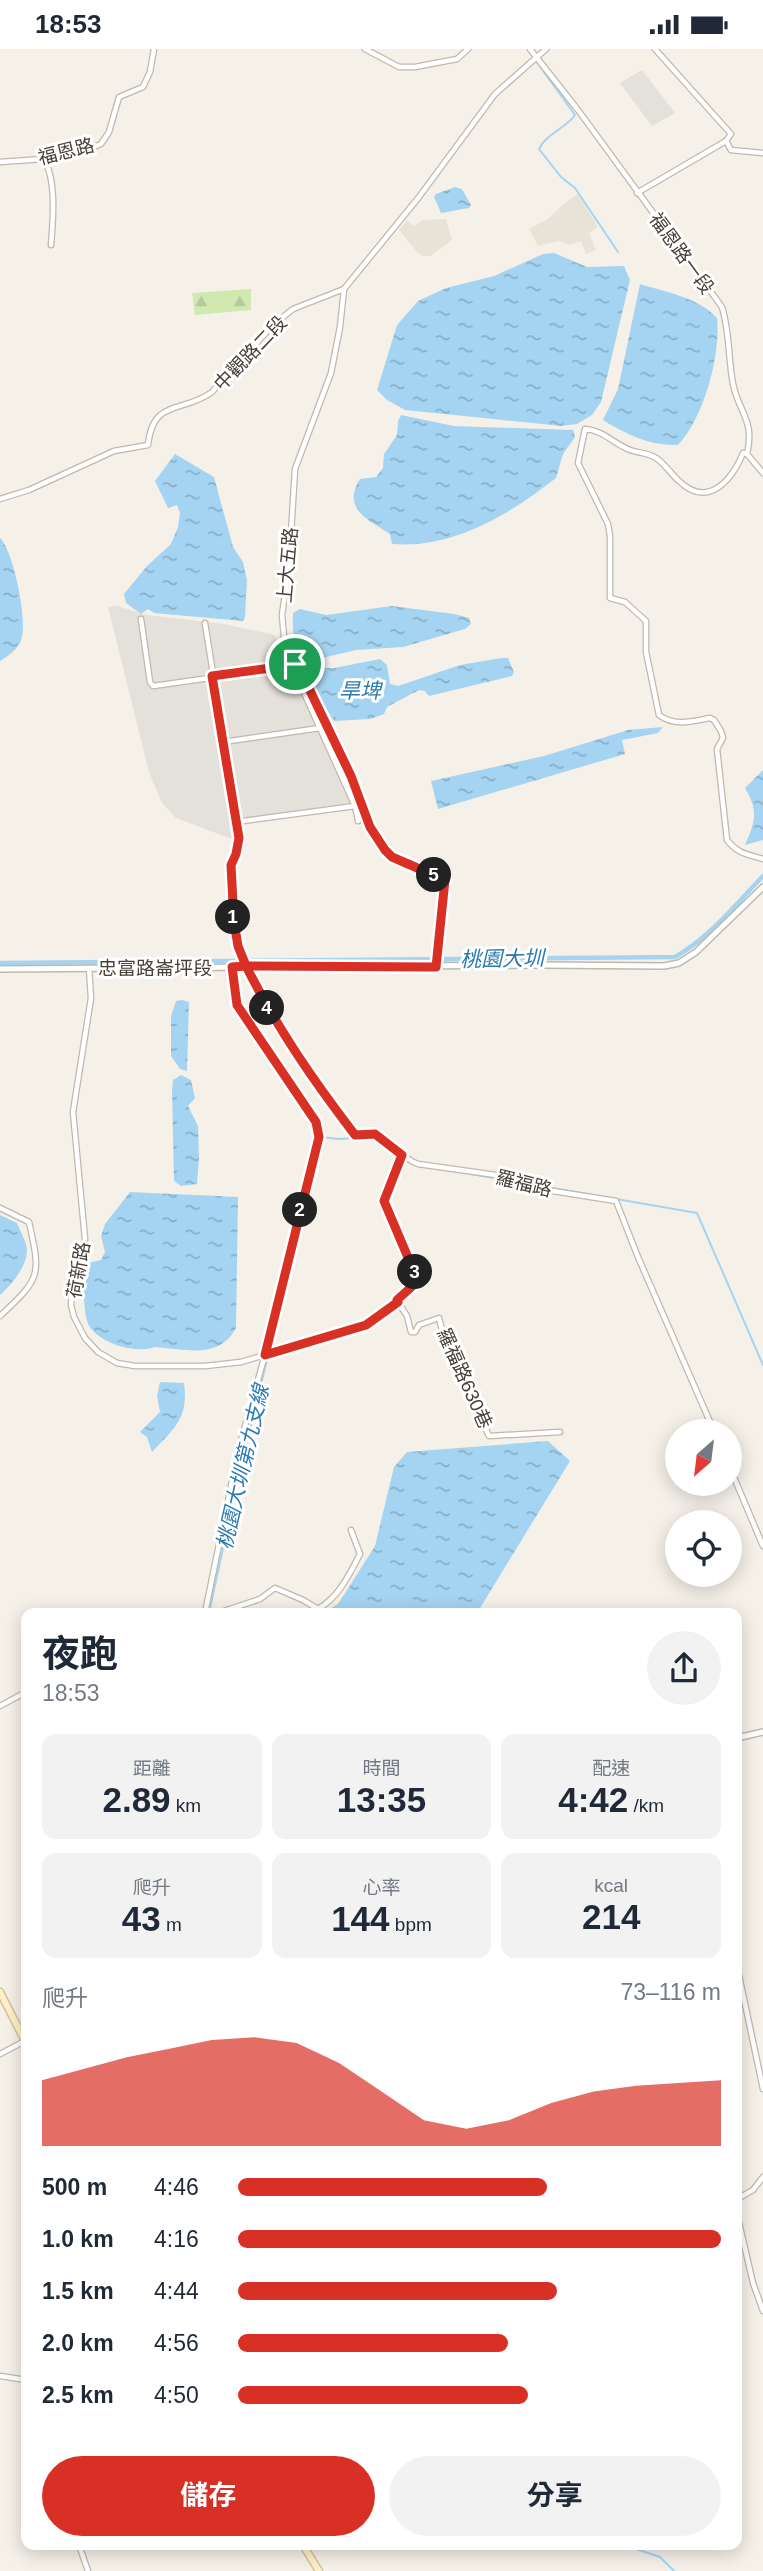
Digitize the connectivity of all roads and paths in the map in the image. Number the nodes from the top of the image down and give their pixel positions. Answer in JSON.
{"nodes":[{"id":1,"x":154,"y":49,"type":"edge"},
{"id":2,"x":365,"y":49,"type":"edge"},
{"id":3,"x":468,"y":49,"type":"edge"},
{"id":4,"x":530,"y":49,"type":"edge"},
{"id":5,"x":546,"y":49,"type":"edge"},
{"id":6,"x":655,"y":49,"type":"edge"},
{"id":7,"x":537,"y":57,"type":"junction"},
{"id":8,"x":726,"y":141,"type":"junction"},
{"id":9,"x":763,"y":153,"type":"edge"},
{"id":10,"x":43,"y":159,"type":"junction"},
{"id":11,"x":0,"y":162,"type":"edge"},
{"id":12,"x":637,"y":193,"type":"junction"},
{"id":13,"x":51,"y":246,"type":"dead end"},
{"id":14,"x":344,"y":289,"type":"junction"},
{"id":15,"x":747,"y":454,"type":"junction"},
{"id":16,"x":763,"y":473,"type":"edge"},
{"id":17,"x":0,"y":499,"type":"edge"},
{"id":18,"x":141,"y":619,"type":"dead end"},
{"id":19,"x":205,"y":623,"type":"dead end"},
{"id":20,"x":295,"y":664,"type":"junction"},
{"id":21,"x":292,"y":671,"type":"junction"},
{"id":22,"x":212,"y":676,"type":"junction"},
{"id":23,"x":320,"y":728,"type":"junction"},
{"id":24,"x":223,"y":742,"type":"junction"},
{"id":25,"x":355,"y":806,"type":"junction"},
{"id":26,"x":358,"y":821,"type":"dead end"},
{"id":27,"x":236,"y":822,"type":"junction"},
{"id":28,"x":763,"y":859,"type":"edge"},
{"id":29,"x":763,"y":887,"type":"edge"},
{"id":30,"x":245,"y":965,"type":"junction"},
{"id":31,"x":436,"y":965,"type":"junction"},
{"id":32,"x":232,"y":967,"type":"junction"},
{"id":33,"x":89,"y":968,"type":"junction"},
{"id":34,"x":0,"y":969,"type":"edge"},
{"id":35,"x":402,"y":1155,"type":"junction"},
{"id":36,"x":0,"y":1208,"type":"edge"},
{"id":37,"x":398,"y":1302,"type":"junction"},
{"id":38,"x":0,"y":1316,"type":"edge"},
{"id":39,"x":265,"y":1355,"type":"junction"},
{"id":40,"x":709,"y":1419,"type":"edge"},
{"id":41,"x":561,"y":1432,"type":"dead end"},
{"id":42,"x":742,"y":1496,"type":"edge"},
{"id":43,"x":351,"y":1530,"type":"dead end"},
{"id":44,"x":763,"y":1546,"type":"edge"},
{"id":45,"x":206,"y":1608,"type":"edge"},
{"id":46,"x":233,"y":1608,"type":"edge"},
{"id":47,"x":315,"y":1608,"type":"edge"},
{"id":48,"x":315,"y":1608,"type":"edge"},
{"id":49,"x":21,"y":1695,"type":"edge"},
{"id":50,"x":0,"y":1706,"type":"edge"},
{"id":51,"x":763,"y":1732,"type":"edge"},
{"id":52,"x":742,"y":1737,"type":"edge"},
{"id":53,"x":742,"y":1989,"type":"edge"},
{"id":54,"x":0,"y":1992,"type":"edge"},
{"id":55,"x":21,"y":2032,"type":"edge"},
{"id":56,"x":21,"y":2044,"type":"edge"},
{"id":57,"x":0,"y":2054,"type":"edge"},
{"id":58,"x":763,"y":2088,"type":"edge"},
{"id":59,"x":763,"y":2177,"type":"edge"},
{"id":60,"x":742,"y":2196,"type":"edge"},
{"id":61,"x":742,"y":2236,"type":"edge"},
{"id":62,"x":763,"y":2311,"type":"edge"},
{"id":63,"x":0,"y":2376,"type":"edge"},
{"id":64,"x":21,"y":2379,"type":"edge"},
{"id":65,"x":81,"y":2550,"type":"edge"},
{"id":66,"x":306,"y":2550,"type":"edge"},
{"id":67,"x":88,"y":2571,"type":"edge"},
{"id":68,"x":319,"y":2571,"type":"edge"}],
"edges":[{"from":1,"to":10,"type":"street","name":"福恩路"},
{"from":2,"to":3,"type":"street"},
{"from":4,"to":7,"type":"street"},
{"from":5,"to":7,"type":"street","name":"中觀路二段"},
{"from":6,"to":8,"type":"street"},
{"from":7,"to":12,"type":"street","name":"福恩路一段"},
{"from":7,"to":14,"type":"street","name":"中觀路二段"},
{"from":8,"to":9,"type":"street"},
{"from":8,"to":12,"type":"street"},
{"from":10,"to":11,"type":"street","name":"福恩路"},
{"from":10,"to":13,"type":"street"},
{"from":12,"to":15,"type":"street","name":"福恩路一段"},
{"from":14,"to":17,"type":"street","name":"中觀路二段"},
{"from":14,"to":20,"type":"street","name":"上大五路"},
{"from":15,"to":16,"type":"street"},
{"from":15,"to":28,"type":"street"},
{"from":18,"to":22,"type":"street"},
{"from":19,"to":22,"type":"street"},
{"from":20,"to":21,"type":"street"},
{"from":20,"to":31,"type":"street","name":"上大五路"},
{"from":21,"to":22,"type":"street"},
{"from":21,"to":23,"type":"street"},
{"from":22,"to":24,"type":"street"},
{"from":23,"to":24,"type":"street"},
{"from":23,"to":25,"type":"street"},
{"from":24,"to":27,"type":"street"},
{"from":25,"to":26,"type":"street"},
{"from":25,"to":27,"type":"street"},
{"from":27,"to":30,"type":"street"},
{"from":29,"to":31,"type":"street","name":"忠富路崙坪段"},
{"from":30,"to":31,"type":"street","name":"忠富路崙坪段"},
{"from":30,"to":32,"type":"street","name":"忠富路崙坪段"},
{"from":30,"to":35,"type":"street","name":"羅福路"},
{"from":32,"to":33,"type":"street","name":"忠富路崙坪段"},
{"from":32,"to":39,"type":"street"},
{"from":33,"to":34,"type":"street","name":"忠富路崙坪段"},
{"from":33,"to":39,"type":"street","name":"荷新路"},
{"from":35,"to":37,"type":"street","name":"荷新路"},
{"from":35,"to":40,"type":"street","name":"羅福路"},
{"from":36,"to":38,"type":"street"},
{"from":37,"to":39,"type":"street","name":"荷新路"},
{"from":37,"to":41,"type":"street","name":"羅福路630巷"},
{"from":39,"to":45,"type":"street"},
{"from":42,"to":44,"type":"street"},
{"from":43,"to":48,"type":"street"},
{"from":46,"to":47,"type":"street"},
{"from":49,"to":50,"type":"street"},
{"from":51,"to":52,"type":"street"},
{"from":53,"to":58,"type":"street"},
{"from":54,"to":55,"type":"main road"},
{"from":56,"to":57,"type":"street"},
{"from":59,"to":60,"type":"street"},
{"from":61,"to":62,"type":"street"},
{"from":63,"to":64,"type":"street"},
{"from":65,"to":67,"type":"street"},
{"from":66,"to":68,"type":"main road"}]}
